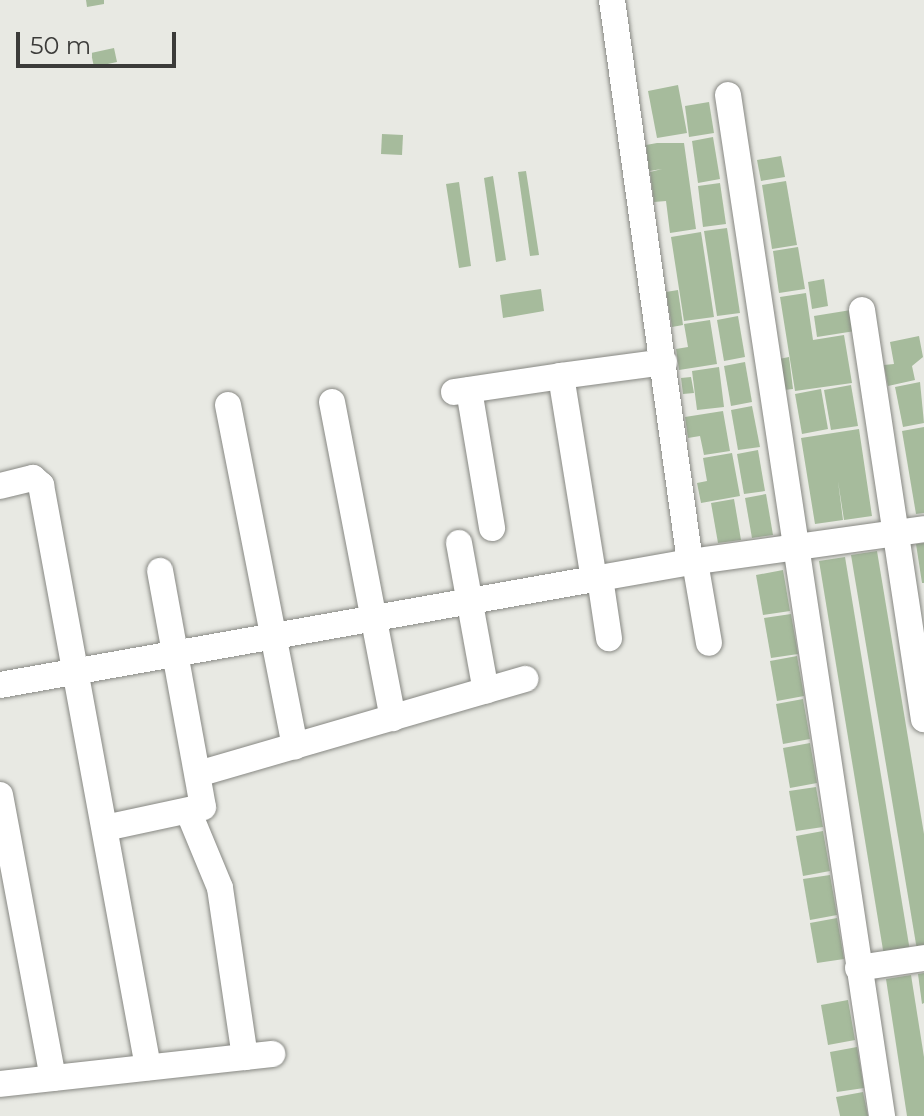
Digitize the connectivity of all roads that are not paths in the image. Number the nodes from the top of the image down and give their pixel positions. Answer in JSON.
{"nodes":[{"id":1,"x":612,"y":0,"type":"edge"},
{"id":2,"x":728,"y":95,"type":"dead end"},
{"id":3,"x":862,"y":310,"type":"dead end"},
{"id":4,"x":664,"y":362,"type":"junction"},
{"id":5,"x":561,"y":376,"type":"junction"},
{"id":6,"x":332,"y":402,"type":"dead end"},
{"id":7,"x":228,"y":405,"type":"dead end"},
{"id":8,"x":0,"y":486,"type":"edge"},
{"id":9,"x":492,"y":528,"type":"dead end"},
{"id":10,"x":924,"y":529,"type":"edge"},
{"id":11,"x":893,"y":534,"type":"junction"},
{"id":12,"x":459,"y":543,"type":"dead end"},
{"id":13,"x":794,"y":550,"type":"junction"},
{"id":14,"x":692,"y":562,"type":"junction"},
{"id":15,"x":160,"y":571,"type":"dead end"},
{"id":16,"x":597,"y":579,"type":"junction"},
{"id":17,"x":469,"y":601,"type":"junction"},
{"id":18,"x":374,"y":618,"type":"junction"},
{"id":19,"x":274,"y":635,"type":"junction"},
{"id":20,"x":609,"y":638,"type":"dead end"},
{"id":21,"x":709,"y":643,"type":"dead end"},
{"id":22,"x":176,"y":653,"type":"junction"},
{"id":23,"x":76,"y":671,"type":"junction"},
{"id":24,"x":525,"y":679,"type":"dead end"},
{"id":25,"x":0,"y":685,"type":"edge"},
{"id":26,"x":486,"y":691,"type":"junction"},
{"id":27,"x":393,"y":718,"type":"junction"},
{"id":28,"x":924,"y":719,"type":"edge"},
{"id":29,"x":295,"y":746,"type":"junction"},
{"id":30,"x":198,"y":774,"type":"junction"},
{"id":31,"x":0,"y":795,"type":"edge"},
{"id":32,"x":189,"y":813,"type":"junction"},
{"id":33,"x":105,"y":828,"type":"junction"},
{"id":34,"x":924,"y":958,"type":"edge"},
{"id":35,"x":858,"y":968,"type":"junction"},
{"id":36,"x":272,"y":1054,"type":"dead end"},
{"id":37,"x":245,"y":1057,"type":"junction"},
{"id":38,"x":148,"y":1067,"type":"junction"},
{"id":39,"x":53,"y":1078,"type":"junction"},
{"id":40,"x":0,"y":1084,"type":"edge"},
{"id":41,"x":882,"y":1116,"type":"edge"}],
"edges":[{"from":1,"to":4,"type":"street"},
{"from":2,"to":13,"type":"street"},
{"from":3,"to":11,"type":"street"},
{"from":4,"to":5,"type":"street"},
{"from":4,"to":14,"type":"street"},
{"from":5,"to":9,"type":"street"},
{"from":5,"to":16,"type":"street"},
{"from":6,"to":18,"type":"street"},
{"from":7,"to":19,"type":"street"},
{"from":8,"to":23,"type":"street"},
{"from":10,"to":11,"type":"street"},
{"from":11,"to":13,"type":"street"},
{"from":11,"to":28,"type":"street"},
{"from":12,"to":17,"type":"street"},
{"from":13,"to":14,"type":"street"},
{"from":13,"to":35,"type":"street"},
{"from":14,"to":16,"type":"street"},
{"from":14,"to":21,"type":"street"},
{"from":15,"to":22,"type":"street"},
{"from":16,"to":17,"type":"street"},
{"from":16,"to":20,"type":"street"},
{"from":17,"to":18,"type":"street"},
{"from":17,"to":26,"type":"street"},
{"from":18,"to":19,"type":"street"},
{"from":18,"to":27,"type":"street"},
{"from":19,"to":22,"type":"street"},
{"from":19,"to":29,"type":"street"},
{"from":22,"to":23,"type":"street"},
{"from":22,"to":30,"type":"street"},
{"from":23,"to":25,"type":"street"},
{"from":23,"to":33,"type":"street"},
{"from":24,"to":26,"type":"street"},
{"from":26,"to":27,"type":"street"},
{"from":27,"to":29,"type":"street"},
{"from":29,"to":30,"type":"street"},
{"from":30,"to":32,"type":"street"},
{"from":31,"to":39,"type":"street"},
{"from":32,"to":33,"type":"street"},
{"from":32,"to":37,"type":"street"},
{"from":33,"to":38,"type":"street"},
{"from":34,"to":35,"type":"street"},
{"from":35,"to":41,"type":"street"},
{"from":36,"to":37,"type":"street"},
{"from":37,"to":38,"type":"street"},
{"from":38,"to":39,"type":"street"},
{"from":39,"to":40,"type":"street"}]}
